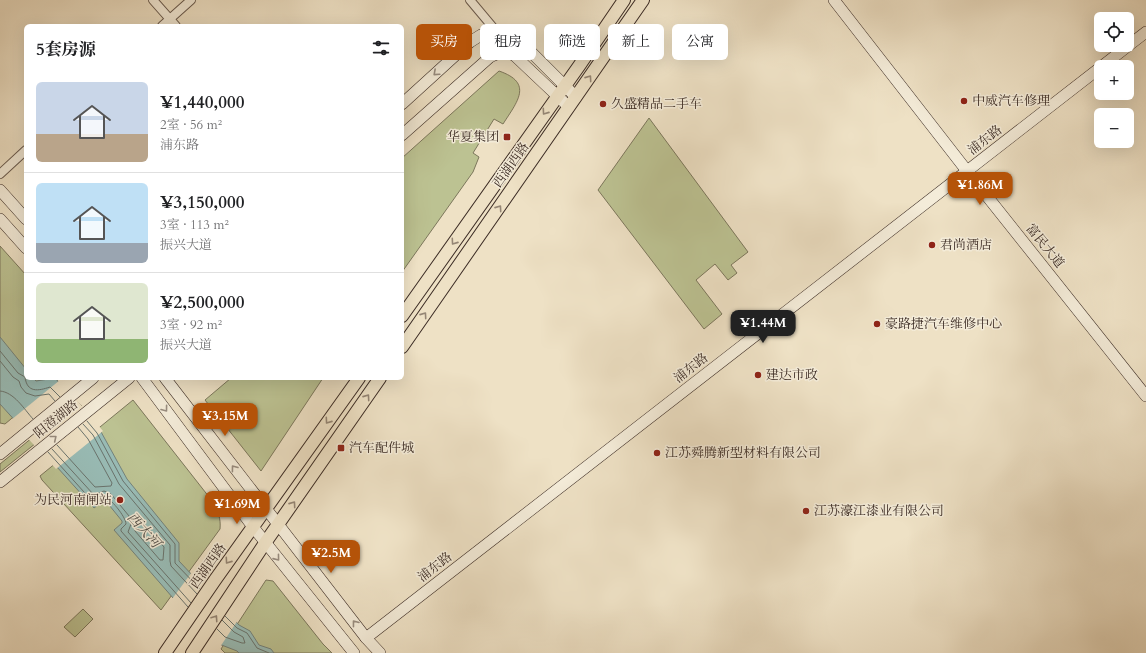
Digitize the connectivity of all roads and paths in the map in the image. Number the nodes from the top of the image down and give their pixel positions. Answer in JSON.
{"nodes":[{"id":1,"x":153,"y":0,"type":"edge"},
{"id":2,"x":191,"y":0,"type":"edge"},
{"id":3,"x":470,"y":0,"type":"edge"},
{"id":4,"x":624,"y":0,"type":"edge"},
{"id":5,"x":643,"y":0,"type":"edge"},
{"id":6,"x":834,"y":0,"type":"edge"},
{"id":7,"x":170,"y":19,"type":"junction"},
{"id":8,"x":164,"y":24,"type":"edge"},
{"id":9,"x":174,"y":24,"type":"edge"},
{"id":10,"x":489,"y":24,"type":"edge"},
{"id":11,"x":1146,"y":32,"type":"edge"},
{"id":12,"x":480,"y":36,"type":"edge"},
{"id":13,"x":534,"y":60,"type":"edge"},
{"id":14,"x":521,"y":61,"type":"joint"},
{"id":15,"x":560,"y":91,"type":"junction"},
{"id":16,"x":404,"y":102,"type":"edge"},
{"id":17,"x":572,"y":102,"type":"junction"},
{"id":18,"x":404,"y":133,"type":"edge"},
{"id":19,"x":24,"y":152,"type":"edge"},
{"id":20,"x":968,"y":172,"type":"junction"},
{"id":21,"x":0,"y":174,"type":"edge"},
{"id":22,"x":0,"y":190,"type":"edge"},
{"id":23,"x":24,"y":217,"type":"edge"},
{"id":24,"x":0,"y":219,"type":"edge"},
{"id":25,"x":24,"y":246,"type":"edge"},
{"id":26,"x":404,"y":313,"type":"edge"},
{"id":27,"x":404,"y":344,"type":"edge"},
{"id":28,"x":91,"y":380,"type":"edge"},
{"id":29,"x":127,"y":380,"type":"edge"},
{"id":30,"x":143,"y":380,"type":"edge"},
{"id":31,"x":167,"y":380,"type":"edge"},
{"id":32,"x":357,"y":380,"type":"edge"},
{"id":33,"x":379,"y":380,"type":"edge"},
{"id":34,"x":1146,"y":396,"type":"edge"},
{"id":35,"x":0,"y":454,"type":"edge"},
{"id":36,"x":0,"y":482,"type":"edge"},
{"id":37,"x":266,"y":510,"type":"junction"},
{"id":38,"x":278,"y":525,"type":"junction"},
{"id":39,"x":253,"y":527,"type":"junction"},
{"id":40,"x":265,"y":543,"type":"junction"},
{"id":41,"x":366,"y":638,"type":"junction"},
{"id":42,"x":165,"y":653,"type":"edge"},
{"id":43,"x":192,"y":653,"type":"edge"},
{"id":44,"x":354,"y":653,"type":"edge"},
{"id":45,"x":380,"y":653,"type":"edge"}],
"edges":[{"from":1,"to":7,"type":"street"},
{"from":2,"to":7,"type":"street"},
{"from":3,"to":10,"type":"street"},
{"from":4,"to":15,"type":"main road","name":"西湖西路"},
{"from":17,"to":5,"type":"main road","name":"西湖西路","one_way":true},
{"from":6,"to":20,"type":"main road","name":"富民大道"},
{"from":7,"to":8,"type":"street"},
{"from":7,"to":9,"type":"street"},
{"from":11,"to":20,"type":"main road","name":"浦东路"},
{"from":12,"to":16,"type":"main road","one_way":true},
{"from":13,"to":15,"type":"main road"},
{"from":14,"to":15,"type":"main road"},
{"from":14,"to":18,"type":"main road"},
{"from":15,"to":17,"type":"main road"},
{"from":15,"to":26,"type":"main road","name":"西湖西路","one_way":true},
{"from":27,"to":17,"type":"main road","name":"西湖西路","one_way":true},
{"from":19,"to":21,"type":"street"},
{"from":20,"to":34,"type":"main road","name":"富民大道"},
{"from":20,"to":41,"type":"main road","name":"浦东路"},
{"from":22,"to":23,"type":"main road"},
{"from":24,"to":25,"type":"main road"},
{"from":28,"to":35,"type":"main road","name":"阳澄湖路"},
{"from":36,"to":29,"type":"main road","name":"阳澄湖路","one_way":true},
{"from":30,"to":39,"type":"main road","one_way":true},
{"from":37,"to":31,"type":"main road","one_way":true},
{"from":32,"to":37,"type":"main road","name":"西湖西路","one_way":true},
{"from":38,"to":33,"type":"main road","one_way":true},
{"from":37,"to":38,"type":"main road"},
{"from":37,"to":39,"type":"main road","name":"西湖西路"},
{"from":38,"to":40,"type":"main road"},
{"from":41,"to":38,"type":"main road","one_way":true},
{"from":39,"to":40,"type":"main road"},
{"from":39,"to":42,"type":"main road","name":"西湖西路","one_way":true},
{"from":43,"to":40,"type":"main road","one_way":true},
{"from":40,"to":44,"type":"main road","one_way":true},
{"from":41,"to":45,"type":"main road"}]}
